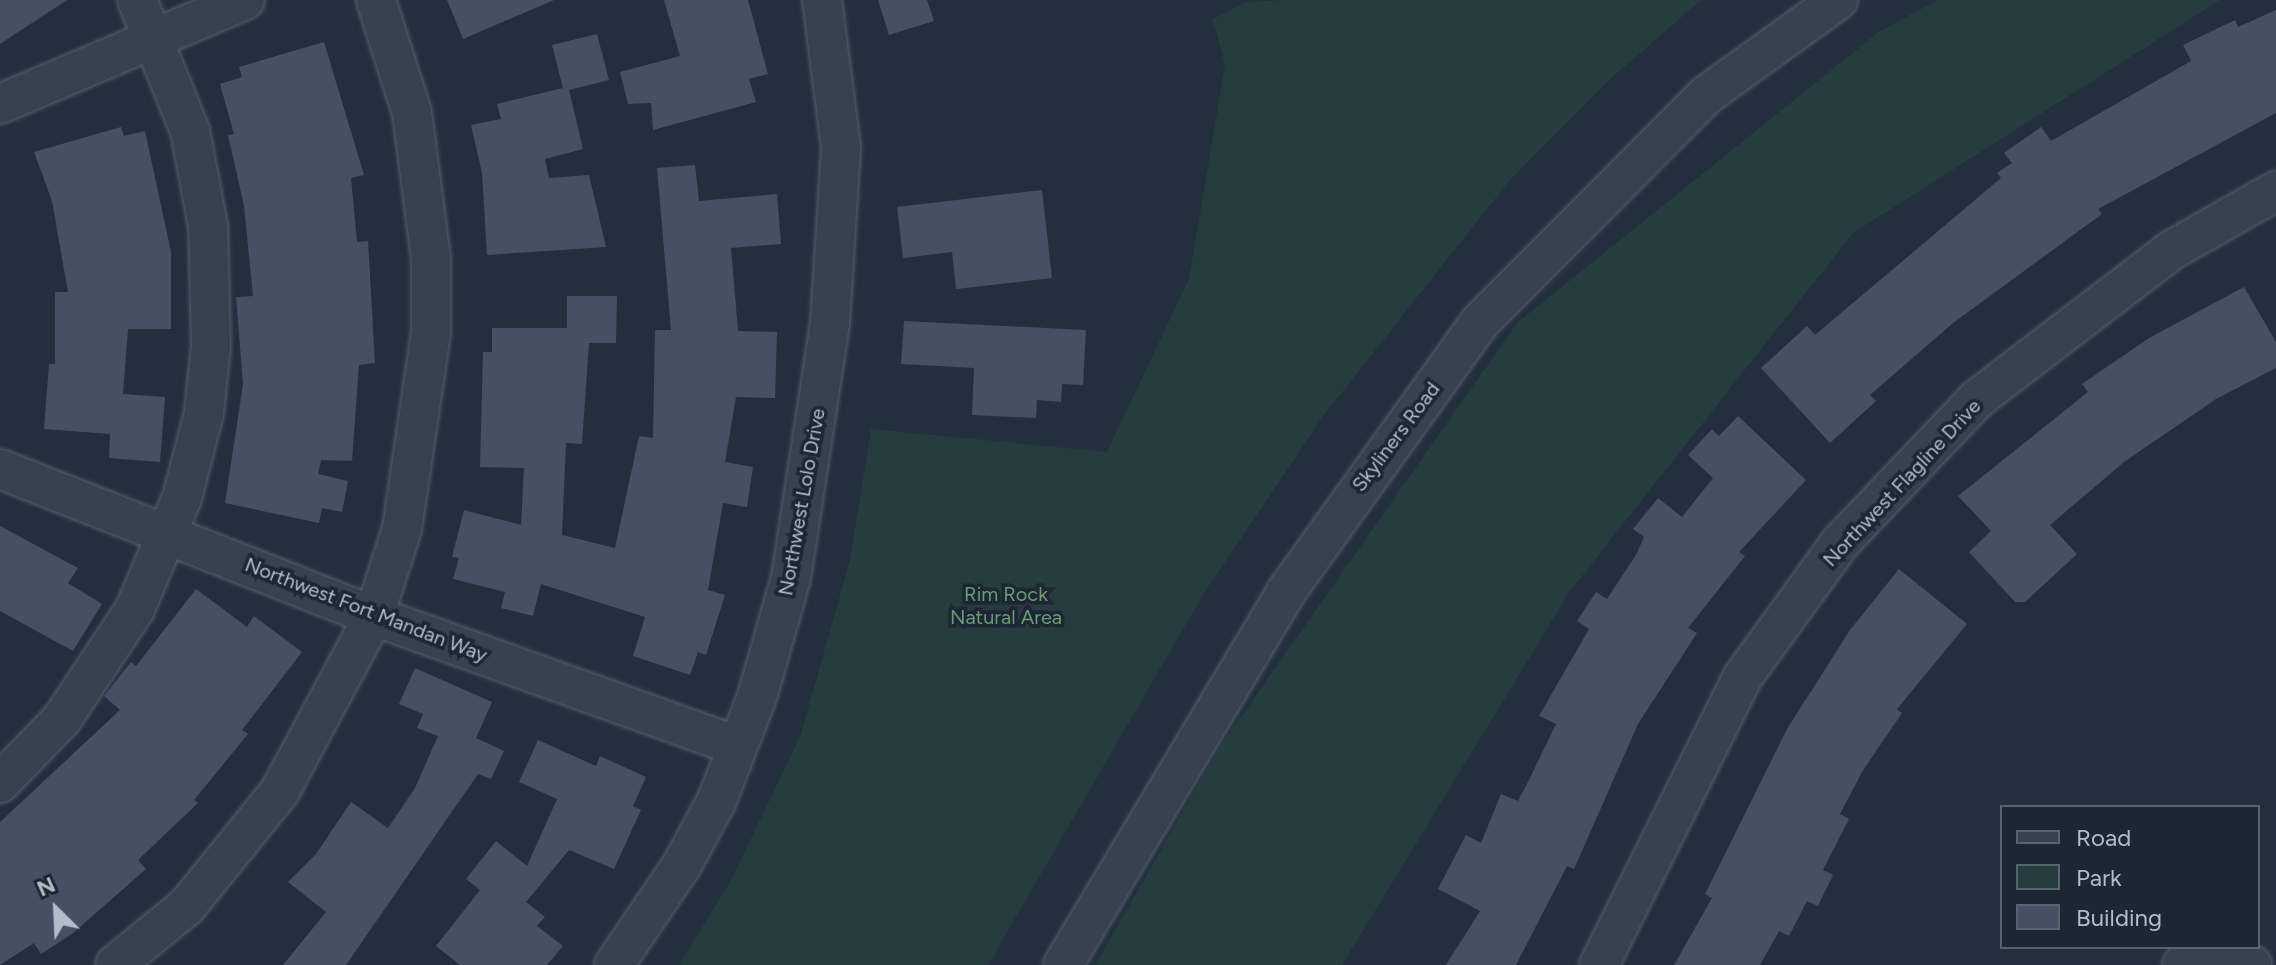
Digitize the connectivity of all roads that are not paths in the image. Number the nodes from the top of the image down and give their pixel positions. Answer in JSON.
{"nodes":[{"id":1,"x":137,"y":0,"type":"edge"},
{"id":2,"x":245,"y":0,"type":"edge"},
{"id":3,"x":376,"y":0,"type":"edge"},
{"id":4,"x":822,"y":0,"type":"edge"},
{"id":5,"x":1838,"y":0,"type":"edge"},
{"id":6,"x":154,"y":38,"type":"junction"},
{"id":7,"x":0,"y":104,"type":"edge"},
{"id":8,"x":2276,"y":191,"type":"edge"},
{"id":9,"x":0,"y":469,"type":"edge"},
{"id":10,"x":169,"y":533,"type":"junction"},
{"id":11,"x":374,"y":616,"type":"junction"},
{"id":12,"x":735,"y":745,"type":"junction"},
{"id":13,"x":0,"y":783,"type":"edge"},
{"id":14,"x":2276,"y":956,"type":"edge"},
{"id":15,"x":115,"y":965,"type":"edge"},
{"id":16,"x":614,"y":965,"type":"edge"},
{"id":17,"x":1063,"y":965,"type":"edge"},
{"id":18,"x":1599,"y":965,"type":"edge"},
{"id":19,"x":2182,"y":965,"type":"edge"},
{"id":20,"x":2252,"y":965,"type":"edge"},
{"id":21,"x":2263,"y":965,"type":"edge"}],
"edges":[{"from":1,"to":6,"type":"street"},
{"from":2,"to":6,"type":"street"},
{"from":3,"to":11,"type":"street"},
{"from":4,"to":12,"type":"street","name":"Northwest Lolo Drive"},
{"from":5,"to":17,"type":"street","name":"Skyliners Road"},
{"from":6,"to":7,"type":"street"},
{"from":6,"to":10,"type":"street"},
{"from":8,"to":18,"type":"street","name":"Northwest Flagline Drive"},
{"from":9,"to":10,"type":"street","name":"Northwest Fort Mandan Way"},
{"from":10,"to":11,"type":"street","name":"Northwest Fort Mandan Way"},
{"from":10,"to":13,"type":"street"},
{"from":11,"to":12,"type":"street","name":"Northwest Fort Mandan Way"},
{"from":11,"to":15,"type":"street"},
{"from":12,"to":16,"type":"street","name":"Northwest Lolo Drive"},
{"from":14,"to":21,"type":"street"},
{"from":19,"to":20,"type":"street"}]}
